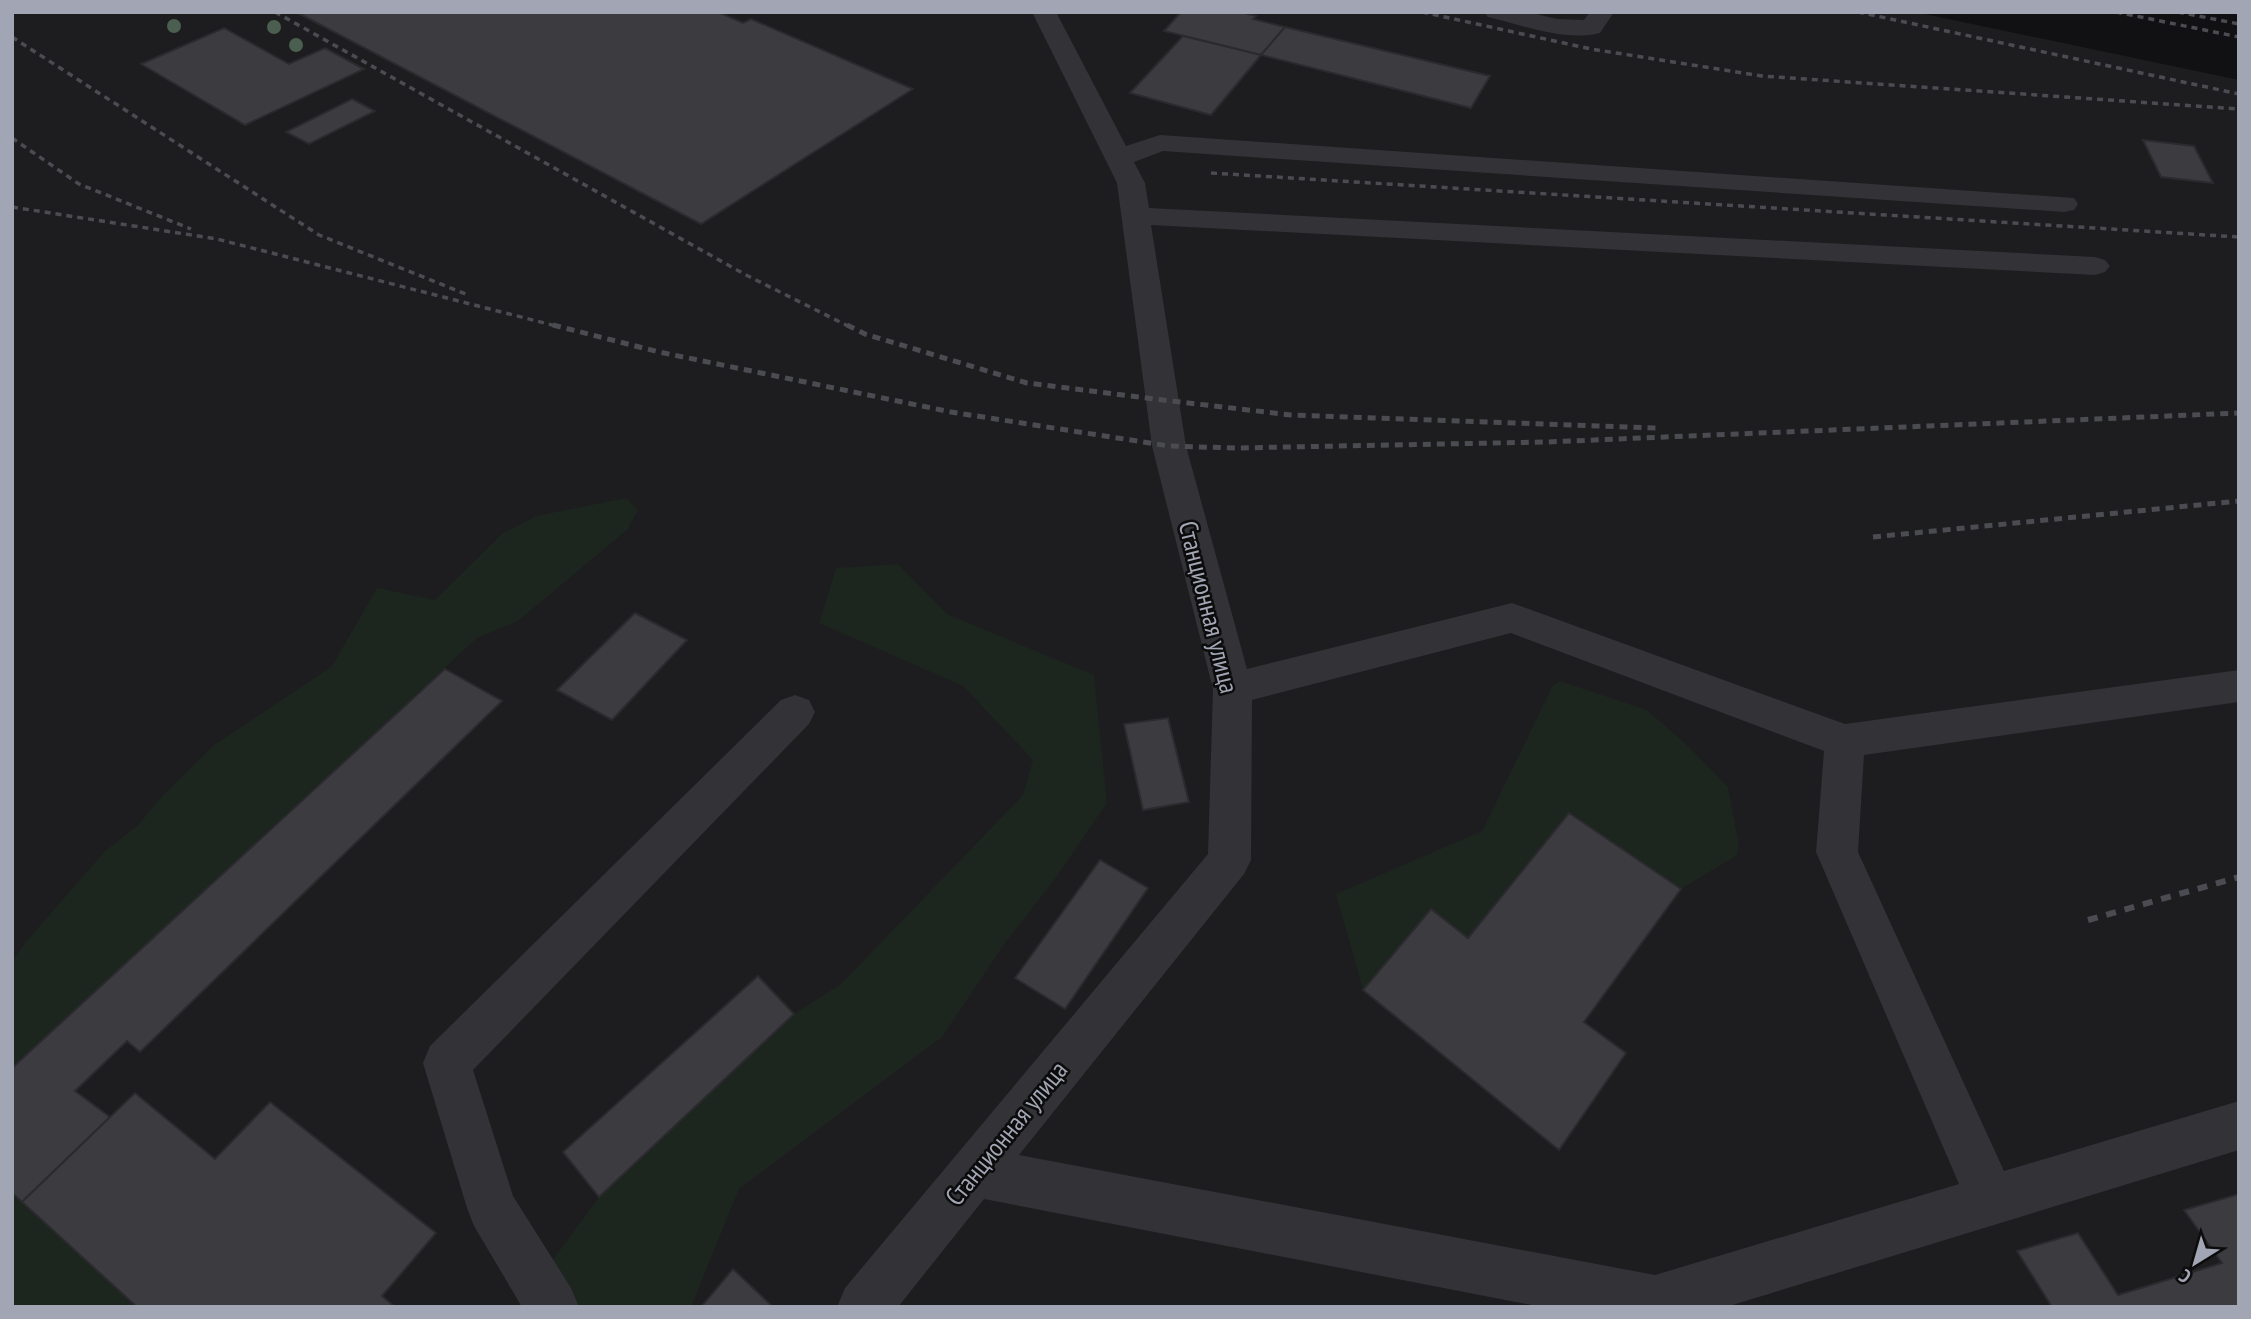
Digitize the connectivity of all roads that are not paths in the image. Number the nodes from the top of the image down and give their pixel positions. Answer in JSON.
{"nodes":[{"id":1,"x":1044,"y":12,"type":"edge"},
{"id":2,"x":1496,"y":12,"type":"edge"},
{"id":3,"x":1602,"y":12,"type":"edge"},
{"id":4,"x":1119,"y":158,"type":"junction"},
{"id":5,"x":2064,"y":204,"type":"dead end"},
{"id":6,"x":1136,"y":216,"type":"junction"},
{"id":7,"x":2095,"y":266,"type":"dead end"},
{"id":8,"x":2239,"y":686,"type":"edge"},
{"id":9,"x":1233,"y":689,"type":"junction"},
{"id":10,"x":794,"y":712,"type":"dead end"},
{"id":11,"x":1846,"y":741,"type":"junction"},
{"id":12,"x":2239,"y":1125,"type":"edge"},
{"id":13,"x":974,"y":1172,"type":"junction"},
{"id":14,"x":1991,"y":1200,"type":"junction"},
{"id":15,"x":552,"y":1307,"type":"edge"},
{"id":16,"x":864,"y":1307,"type":"edge"}],
"edges":[{"from":1,"to":4,"type":"street","name":"Станционная улица"},
{"from":2,"to":3,"type":"street"},
{"from":4,"to":5,"type":"street"},
{"from":4,"to":6,"type":"street","name":"Станционная улица"},
{"from":6,"to":7,"type":"street"},
{"from":6,"to":9,"type":"street","name":"Станционная улица"},
{"from":8,"to":11,"type":"street"},
{"from":9,"to":11,"type":"street"},
{"from":9,"to":13,"type":"street","name":"Станционная улица"},
{"from":10,"to":15,"type":"street"},
{"from":11,"to":14,"type":"street"},
{"from":12,"to":14,"type":"street"},
{"from":13,"to":14,"type":"street"},
{"from":13,"to":16,"type":"street","name":"Станционная улица"}]}
